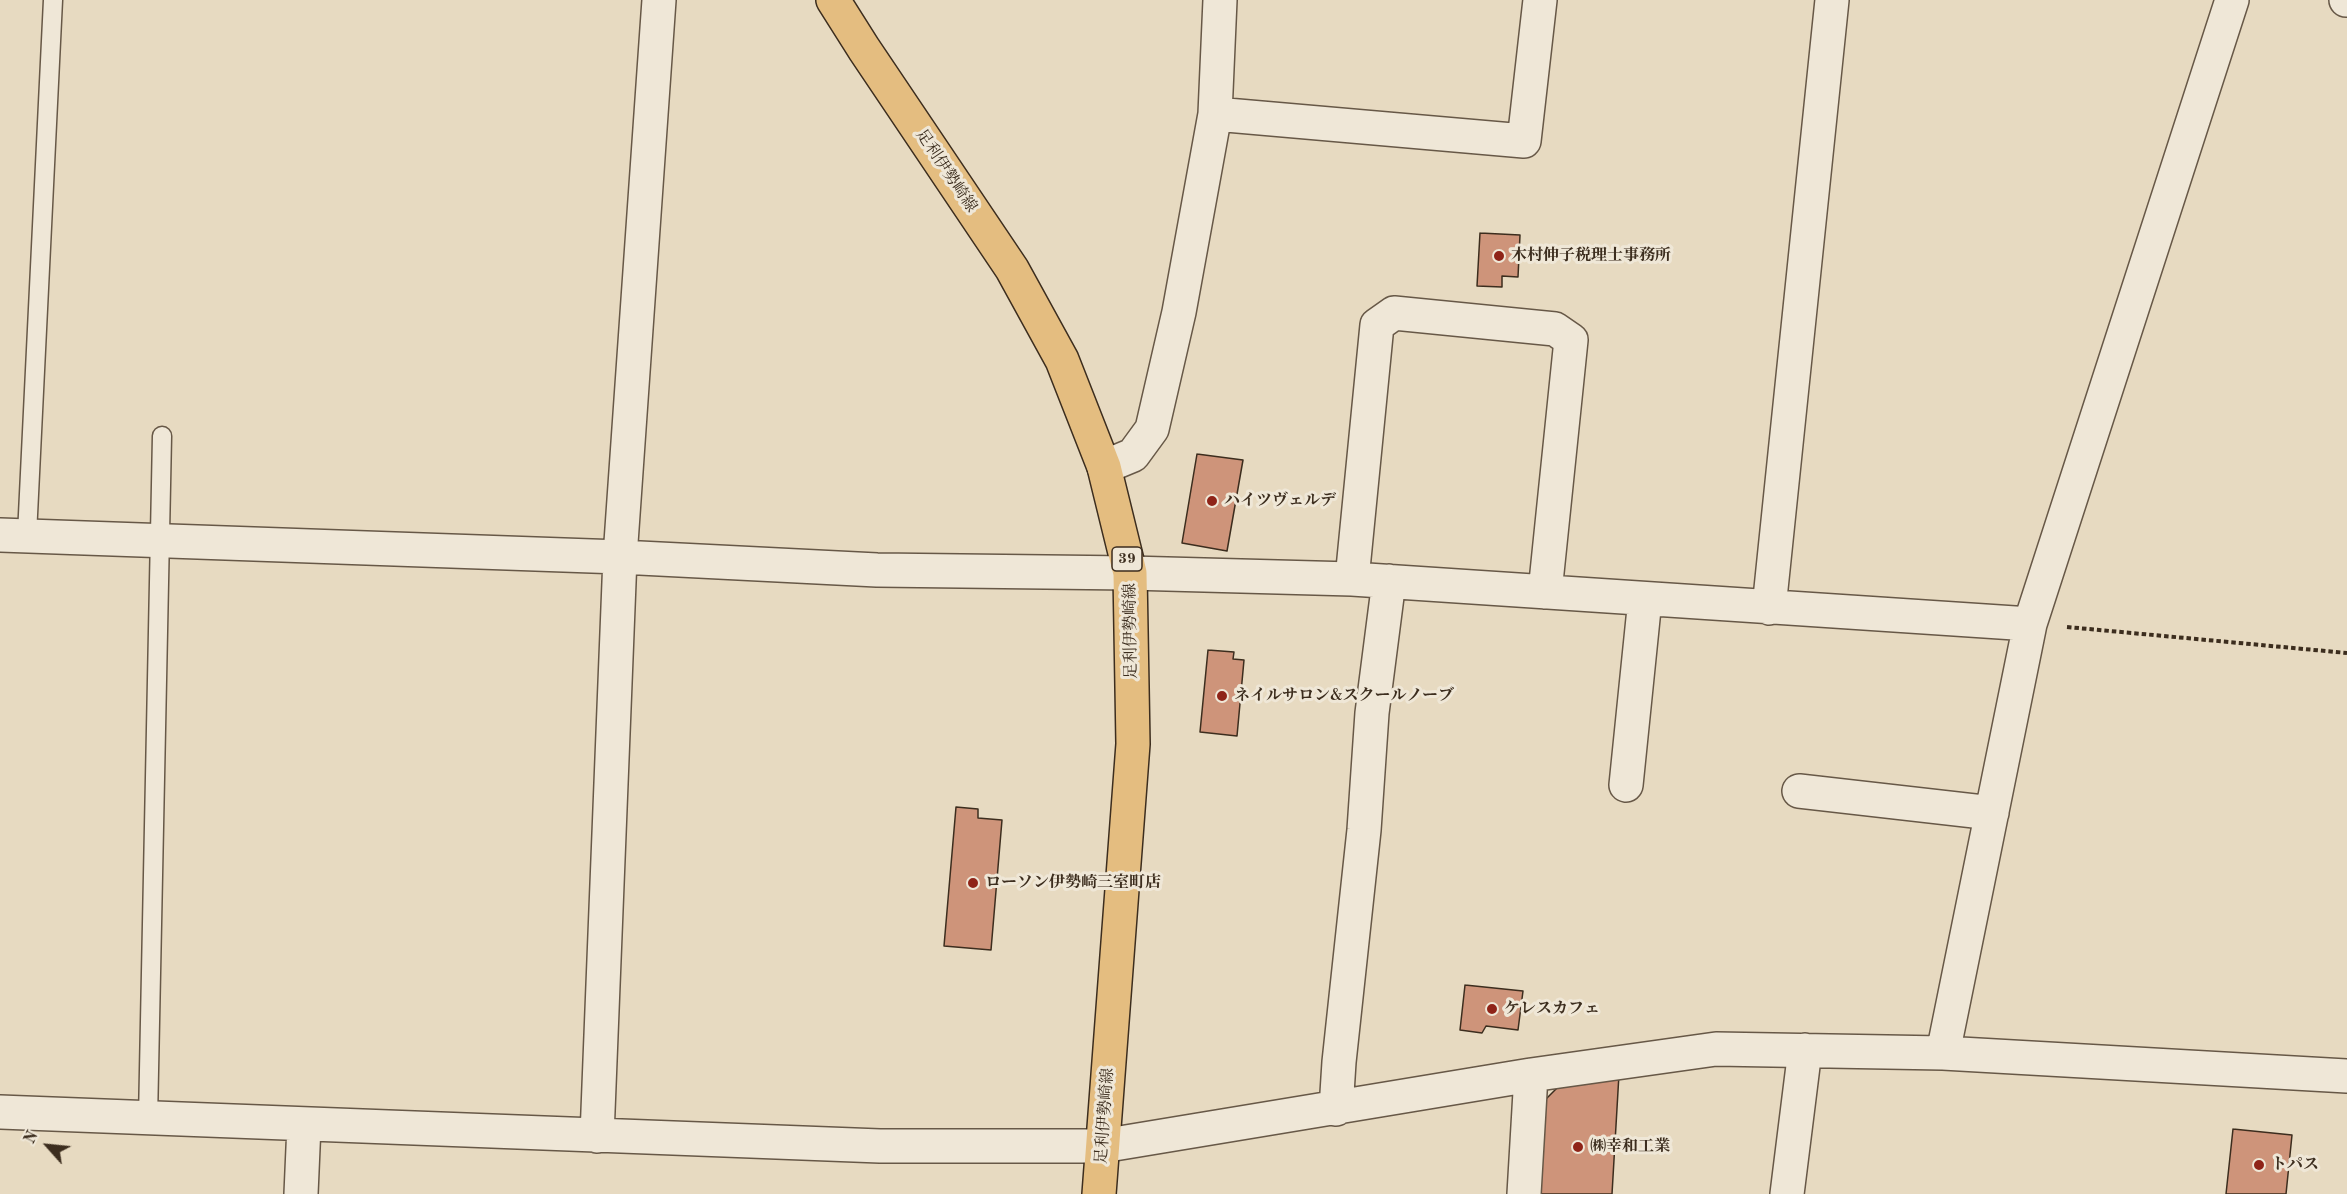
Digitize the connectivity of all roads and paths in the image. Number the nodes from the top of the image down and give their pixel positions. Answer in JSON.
{"nodes":[{"id":1,"x":53,"y":0,"type":"edge"},
{"id":2,"x":659,"y":0,"type":"edge"},
{"id":3,"x":833,"y":0,"type":"edge"},
{"id":4,"x":1220,"y":0,"type":"edge"},
{"id":5,"x":1540,"y":0,"type":"edge"},
{"id":6,"x":1832,"y":0,"type":"edge"},
{"id":7,"x":2232,"y":0,"type":"edge"},
{"id":8,"x":1215,"y":114,"type":"junction"},
{"id":9,"x":162,"y":436,"type":"dead end"},
{"id":10,"x":1104,"y":466,"type":"junction"},
{"id":11,"x":13,"y":535,"type":"edge"},
{"id":12,"x":161,"y":540,"type":"junction"},
{"id":13,"x":620,"y":557,"type":"junction"},
{"id":14,"x":1130,"y":573,"type":"junction"},
{"id":15,"x":1352,"y":579,"type":"junction"},
{"id":16,"x":1389,"y":581,"type":"junction"},
{"id":17,"x":1545,"y":592,"type":"junction"},
{"id":18,"x":1645,"y":599,"type":"junction"},
{"id":19,"x":1769,"y":608,"type":"junction"},
{"id":20,"x":2030,"y":624,"type":"junction"},
{"id":21,"x":2347,"y":653,"type":"edge"},
{"id":22,"x":1626,"y":785,"type":"dead end"},
{"id":23,"x":1799,"y":791,"type":"dead end"},
{"id":24,"x":1992,"y":813,"type":"junction"},
{"id":25,"x":1804,"y":1050,"type":"junction"},
{"id":26,"x":1943,"y":1053,"type":"junction"},
{"id":27,"x":1531,"y":1075,"type":"junction"},
{"id":28,"x":2347,"y":1076,"type":"edge"},
{"id":29,"x":1336,"y":1108,"type":"junction"},
{"id":30,"x":0,"y":1112,"type":"edge"},
{"id":31,"x":148,"y":1119,"type":"junction"},
{"id":32,"x":304,"y":1125,"type":"junction"},
{"id":33,"x":597,"y":1136,"type":"junction"},
{"id":34,"x":1102,"y":1146,"type":"junction"},
{"id":35,"x":301,"y":1194,"type":"edge"},
{"id":36,"x":1099,"y":1194,"type":"edge"},
{"id":37,"x":1524,"y":1194,"type":"edge"},
{"id":38,"x":1787,"y":1194,"type":"edge"}],
"edges":[{"from":1,"to":11,"type":"lane"},
{"from":2,"to":13,"type":"street"},
{"from":3,"to":10,"type":"main road","name":"足利伊勢崎線","number":"39"},
{"from":4,"to":8,"type":"street"},
{"from":5,"to":8,"type":"street"},
{"from":6,"to":19,"type":"street"},
{"from":7,"to":20,"type":"street"},
{"from":8,"to":10,"type":"street"},
{"from":9,"to":12,"type":"lane"},
{"from":10,"to":14,"type":"main road","name":"足利伊勢崎線","number":"39"},
{"from":11,"to":12,"type":"street"},
{"from":12,"to":13,"type":"street"},
{"from":12,"to":31,"type":"lane"},
{"from":13,"to":14,"type":"street"},
{"from":13,"to":33,"type":"street"},
{"from":14,"to":15,"type":"street"},
{"from":14,"to":34,"type":"main road","name":"足利伊勢崎線","number":"39"},
{"from":15,"to":16,"type":"street"},
{"from":15,"to":17,"type":"street"},
{"from":16,"to":17,"type":"street"},
{"from":16,"to":29,"type":"street"},
{"from":17,"to":18,"type":"street"},
{"from":18,"to":19,"type":"street"},
{"from":18,"to":22,"type":"street"},
{"from":19,"to":20,"type":"street"},
{"from":20,"to":21,"type":"path"},
{"from":20,"to":24,"type":"street"},
{"from":23,"to":24,"type":"street"},
{"from":24,"to":26,"type":"street"},
{"from":25,"to":26,"type":"street"},
{"from":25,"to":27,"type":"street"},
{"from":25,"to":38,"type":"street"},
{"from":26,"to":28,"type":"street"},
{"from":27,"to":29,"type":"street"},
{"from":27,"to":37,"type":"street"},
{"from":29,"to":34,"type":"street"},
{"from":30,"to":31,"type":"street"},
{"from":31,"to":32,"type":"street"},
{"from":32,"to":33,"type":"street"},
{"from":32,"to":35,"type":"street"},
{"from":33,"to":34,"type":"street"},
{"from":34,"to":36,"type":"main road","name":"足利伊勢崎線","number":"39"}]}
